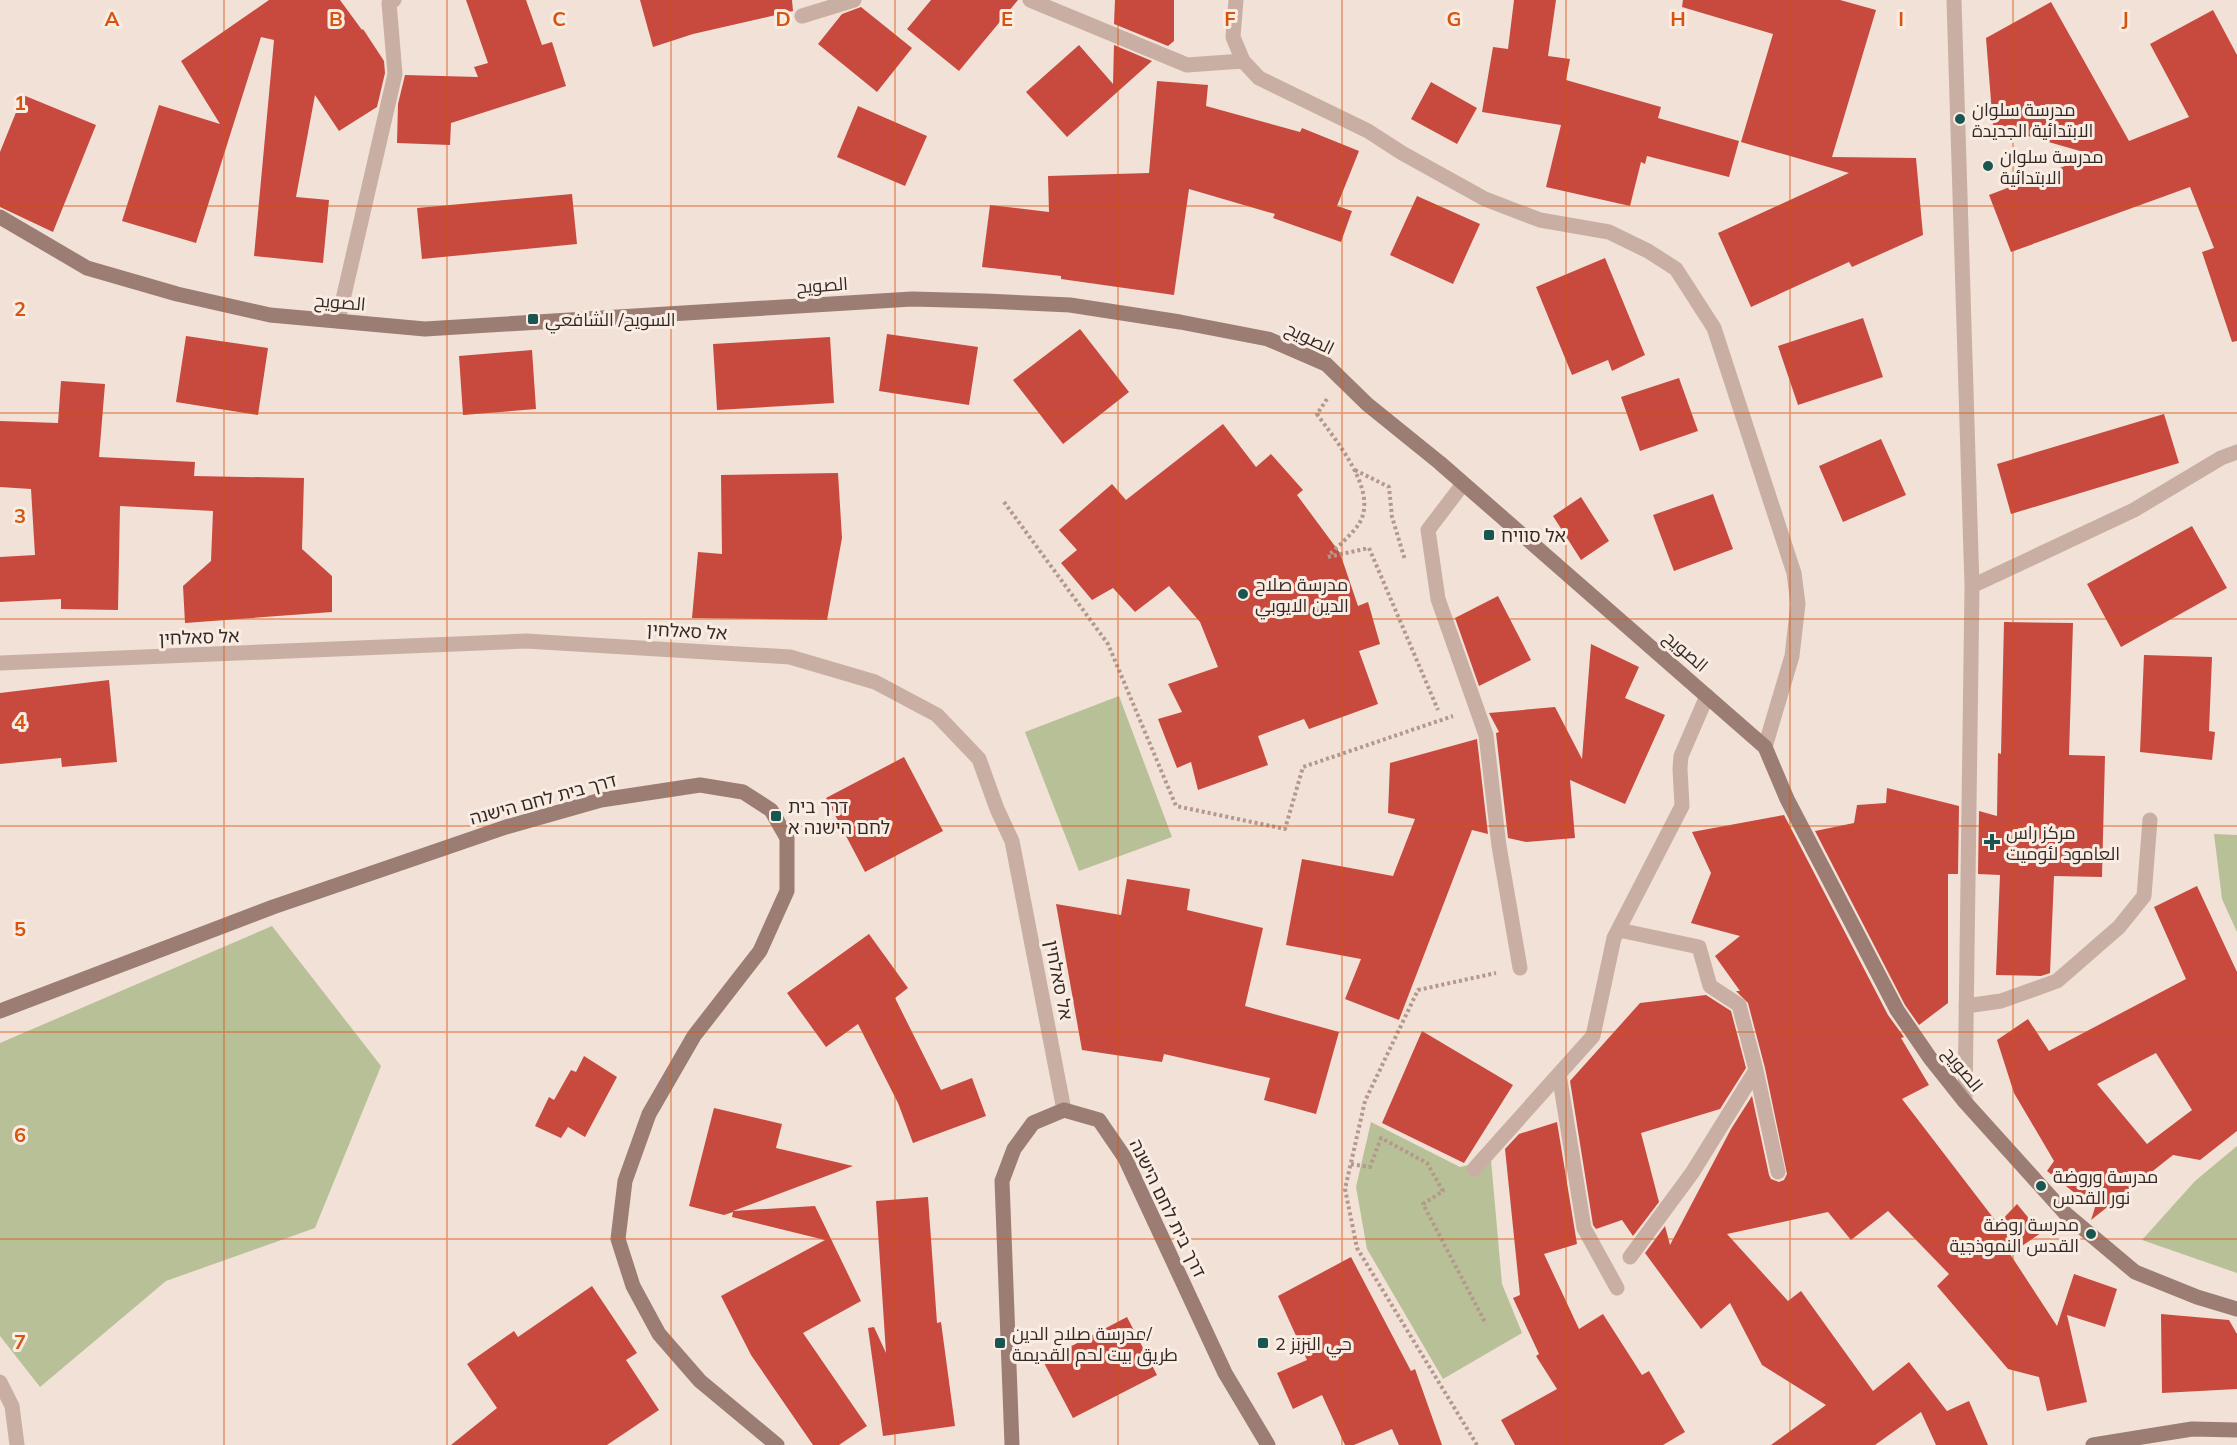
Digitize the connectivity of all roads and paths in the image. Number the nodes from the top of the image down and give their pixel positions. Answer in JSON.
{"nodes":[{"id":1,"x":394,"y":0,"type":"edge"},
{"id":2,"x":854,"y":0,"type":"edge"},
{"id":3,"x":1030,"y":0,"type":"edge"},
{"id":4,"x":1236,"y":0,"type":"edge"},
{"id":5,"x":1954,"y":0,"type":"edge"},
{"id":6,"x":801,"y":16,"type":"dead end"},
{"id":7,"x":1243,"y":61,"type":"junction"},
{"id":8,"x":0,"y":217,"type":"edge"},
{"id":9,"x":338,"y":321,"type":"junction"},
{"id":10,"x":1342,"y":379,"type":"junction"},
{"id":11,"x":2237,"y":452,"type":"edge"},
{"id":12,"x":1354,"y":470,"type":"junction"},
{"id":13,"x":1464,"y":484,"type":"junction"},
{"id":14,"x":1004,"y":502,"type":"dead end"},
{"id":15,"x":1405,"y":561,"type":"dead end"},
{"id":16,"x":1972,"y":586,"type":"junction"},
{"id":17,"x":0,"y":663,"type":"edge"},
{"id":18,"x":1707,"y":696,"type":"junction"},
{"id":19,"x":1476,"y":708,"type":"junction"},
{"id":20,"x":1438,"y":710,"type":"dead end"},
{"id":21,"x":1765,"y":747,"type":"junction"},
{"id":22,"x":2150,"y":820,"type":"dead end"},
{"id":23,"x":1619,"y":930,"type":"junction"},
{"id":24,"x":1520,"y":968,"type":"joint"},
{"id":25,"x":1966,"y":1006,"type":"junction"},
{"id":26,"x":0,"y":1011,"type":"edge"},
{"id":27,"x":1756,"y":1070,"type":"junction"},
{"id":28,"x":1559,"y":1074,"type":"junction"},
{"id":29,"x":1965,"y":1102,"type":"junction"},
{"id":30,"x":1064,"y":1110,"type":"junction"},
{"id":31,"x":1350,"y":1164,"type":"junction"},
{"id":32,"x":1474,"y":1169,"type":"dead end"},
{"id":33,"x":1778,"y":1172,"type":"dead end"},
{"id":34,"x":1630,"y":1257,"type":"dead end"},
{"id":35,"x":1617,"y":1288,"type":"dead end"},
{"id":36,"x":2237,"y":1309,"type":"edge"},
{"id":37,"x":1486,"y":1324,"type":"dead end"},
{"id":38,"x":0,"y":1382,"type":"edge"},
{"id":39,"x":2237,"y":1430,"type":"edge"},
{"id":40,"x":17,"y":1445,"type":"edge"},
{"id":41,"x":777,"y":1445,"type":"edge"},
{"id":42,"x":1012,"y":1445,"type":"edge"},
{"id":43,"x":1268,"y":1445,"type":"edge"},
{"id":44,"x":1477,"y":1445,"type":"edge"},
{"id":45,"x":2093,"y":1445,"type":"edge"}],
"edges":[{"from":1,"to":9,"type":"street"},
{"from":2,"to":6,"type":"street"},
{"from":3,"to":7,"type":"street"},
{"from":4,"to":7,"type":"street"},
{"from":5,"to":16,"type":"street"},
{"from":7,"to":21,"type":"street"},
{"from":8,"to":9,"type":"street","name":"الصويح"},
{"from":9,"to":10,"type":"street","name":"الصويح"},
{"from":10,"to":12,"type":"path"},
{"from":10,"to":13,"type":"street","name":"الصويح"},
{"from":11,"to":16,"type":"street"},
{"from":12,"to":15,"type":"path"},
{"from":12,"to":20,"type":"path"},
{"from":13,"to":18,"type":"street","name":"الصويح"},
{"from":13,"to":19,"type":"street"},
{"from":14,"to":19,"type":"path"},
{"from":16,"to":25,"type":"street"},
{"from":17,"to":30,"type":"street","name":"אל סאלחין"},
{"from":18,"to":21,"type":"street","name":"الصويح"},
{"from":18,"to":23,"type":"street"},
{"from":19,"to":24,"type":"street"},
{"from":21,"to":29,"type":"street","name":"الصويح"},
{"from":22,"to":25,"type":"street"},
{"from":23,"to":27,"type":"street"},
{"from":23,"to":28,"type":"street"},
{"from":24,"to":31,"type":"path"},
{"from":25,"to":29,"type":"street"},
{"from":26,"to":41,"type":"street","name":"דרך בית לחם הישנה"},
{"from":27,"to":33,"type":"street"},
{"from":27,"to":34,"type":"street"},
{"from":28,"to":32,"type":"street"},
{"from":28,"to":35,"type":"street"},
{"from":29,"to":36,"type":"street","name":"الصويح"},
{"from":30,"to":42,"type":"street"},
{"from":30,"to":43,"type":"street","name":"דרך בית לחם הישנה"},
{"from":31,"to":37,"type":"path"},
{"from":31,"to":44,"type":"path"},
{"from":38,"to":40,"type":"street"},
{"from":39,"to":45,"type":"street"}]}
